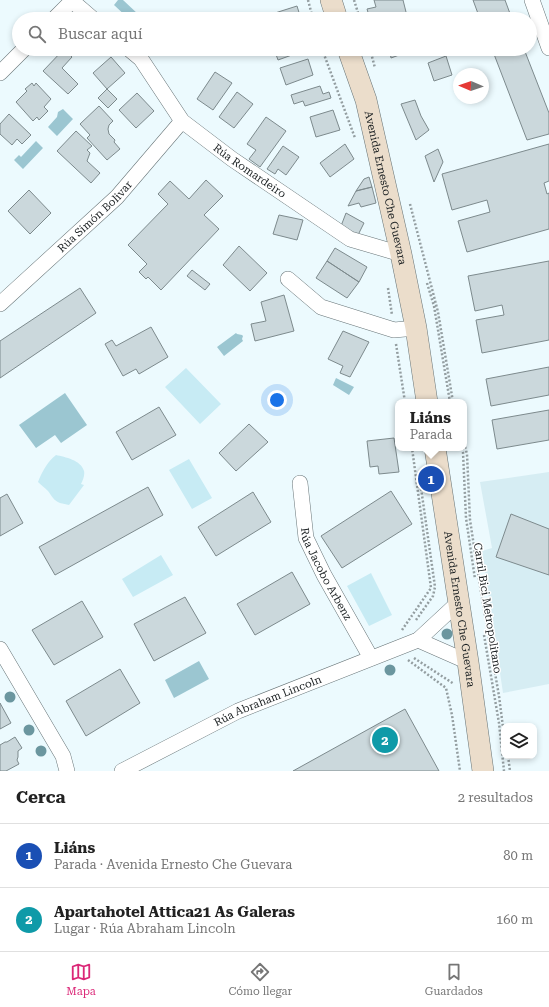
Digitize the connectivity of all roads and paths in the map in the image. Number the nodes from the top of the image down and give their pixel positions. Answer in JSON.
{"nodes":[{"id":1,"x":72,"y":0,"type":"edge"},
{"id":2,"x":308,"y":0,"type":"edge"},
{"id":3,"x":330,"y":0,"type":"edge"},
{"id":4,"x":354,"y":0,"type":"edge"},
{"id":5,"x":532,"y":0,"type":"edge"},
{"id":6,"x":61,"y":12,"type":"edge"},
{"id":7,"x":85,"y":12,"type":"edge"},
{"id":8,"x":311,"y":12,"type":"edge"},
{"id":9,"x":334,"y":12,"type":"edge"},
{"id":10,"x":358,"y":12,"type":"edge"},
{"id":11,"x":536,"y":12,"type":"edge"},
{"id":12,"x":537,"y":14,"type":"edge"},
{"id":13,"x":549,"y":48,"type":"edge"},
{"id":14,"x":17,"y":56,"type":"edge"},
{"id":15,"x":136,"y":56,"type":"edge"},
{"id":16,"x":350,"y":56,"type":"edge"},
{"id":17,"x":0,"y":73,"type":"edge"},
{"id":18,"x":182,"y":121,"type":"junction"},
{"id":19,"x":401,"y":254,"type":"junction"},
{"id":20,"x":288,"y":279,"type":"dead end"},
{"id":21,"x":0,"y":304,"type":"edge"},
{"id":22,"x":416,"y":328,"type":"junction"},
{"id":23,"x":394,"y":330,"type":"junction"},
{"id":24,"x":405,"y":399,"type":"edge"},
{"id":25,"x":427,"y":399,"type":"edge"},
{"id":26,"x":412,"y":451,"type":"edge"},
{"id":27,"x":435,"y":451,"type":"edge"},
{"id":28,"x":463,"y":451,"type":"edge"},
{"id":29,"x":466,"y":451,"type":"edge"},
{"id":30,"x":300,"y":483,"type":"dead end"},
{"id":31,"x":421,"y":483,"type":"dead end"},
{"id":32,"x":475,"y":580,"type":"dead end"},
{"id":33,"x":459,"y":602,"type":"junction"},
{"id":34,"x":483,"y":633,"type":"dead end"},
{"id":35,"x":409,"y":643,"type":"junction"},
{"id":36,"x":0,"y":649,"type":"edge"},
{"id":37,"x":371,"y":658,"type":"junction"},
{"id":38,"x":468,"y":662,"type":"junction"},
{"id":39,"x":455,"y":691,"type":"dead end"},
{"id":40,"x":502,"y":723,"type":"edge"},
{"id":41,"x":508,"y":759,"type":"edge"},
{"id":42,"x":67,"y":771,"type":"edge"},
{"id":43,"x":122,"y":771,"type":"edge"},
{"id":44,"x":460,"y":771,"type":"edge"},
{"id":45,"x":483,"y":771,"type":"edge"},
{"id":46,"x":504,"y":771,"type":"edge"},
{"id":47,"x":510,"y":771,"type":"edge"}],
"edges":[{"from":1,"to":6,"type":"street"},
{"from":1,"to":7,"type":"street"},
{"from":2,"to":8,"type":"path"},
{"from":3,"to":9,"type":"main road"},
{"from":4,"to":10,"type":"path"},
{"from":5,"to":11,"type":"street"},
{"from":12,"to":13,"type":"street"},
{"from":14,"to":17,"type":"street"},
{"from":15,"to":18,"type":"street","name":"Rúa Romardeiro"},
{"from":16,"to":19,"type":"main road","name":"Avenida Ernesto Che Guevara"},
{"from":18,"to":19,"type":"street","name":"Rúa Romardeiro"},
{"from":18,"to":21,"type":"street","name":"Rúa Simón Bolivar"},
{"from":19,"to":22,"type":"main road","name":"Avenida Ernesto Che Guevara"},
{"from":20,"to":23,"type":"street"},
{"from":22,"to":23,"type":"street"},
{"from":22,"to":25,"type":"main road","name":"Avenida Ernesto Che Guevara"},
{"from":23,"to":24,"type":"path"},
{"from":26,"to":35,"type":"path"},
{"from":27,"to":33,"type":"main road","name":"Avenida Ernesto Che Guevara"},
{"from":28,"to":32,"type":"path","name":"Carril Bici Metropolitano"},
{"from":29,"to":40,"type":"path"},
{"from":30,"to":37,"type":"street","name":"Rúa Jacobo Arbenz"},
{"from":31,"to":35,"type":"path"},
{"from":33,"to":35,"type":"street","name":"Rúa Abraham Lincoln"},
{"from":33,"to":38,"type":"main road","name":"Avenida Ernesto Che Guevara"},
{"from":34,"to":46,"type":"path","name":"Carril Bici Metropolitano"},
{"from":35,"to":37,"type":"street","name":"Rúa Abraham Lincoln"},
{"from":35,"to":38,"type":"street"},
{"from":35,"to":39,"type":"path"},
{"from":35,"to":44,"type":"path"},
{"from":36,"to":42,"type":"street"},
{"from":37,"to":43,"type":"street","name":"Rúa Abraham Lincoln"},
{"from":38,"to":45,"type":"main road","name":"Avenida Ernesto Che Guevara"},
{"from":41,"to":47,"type":"path"}]}
